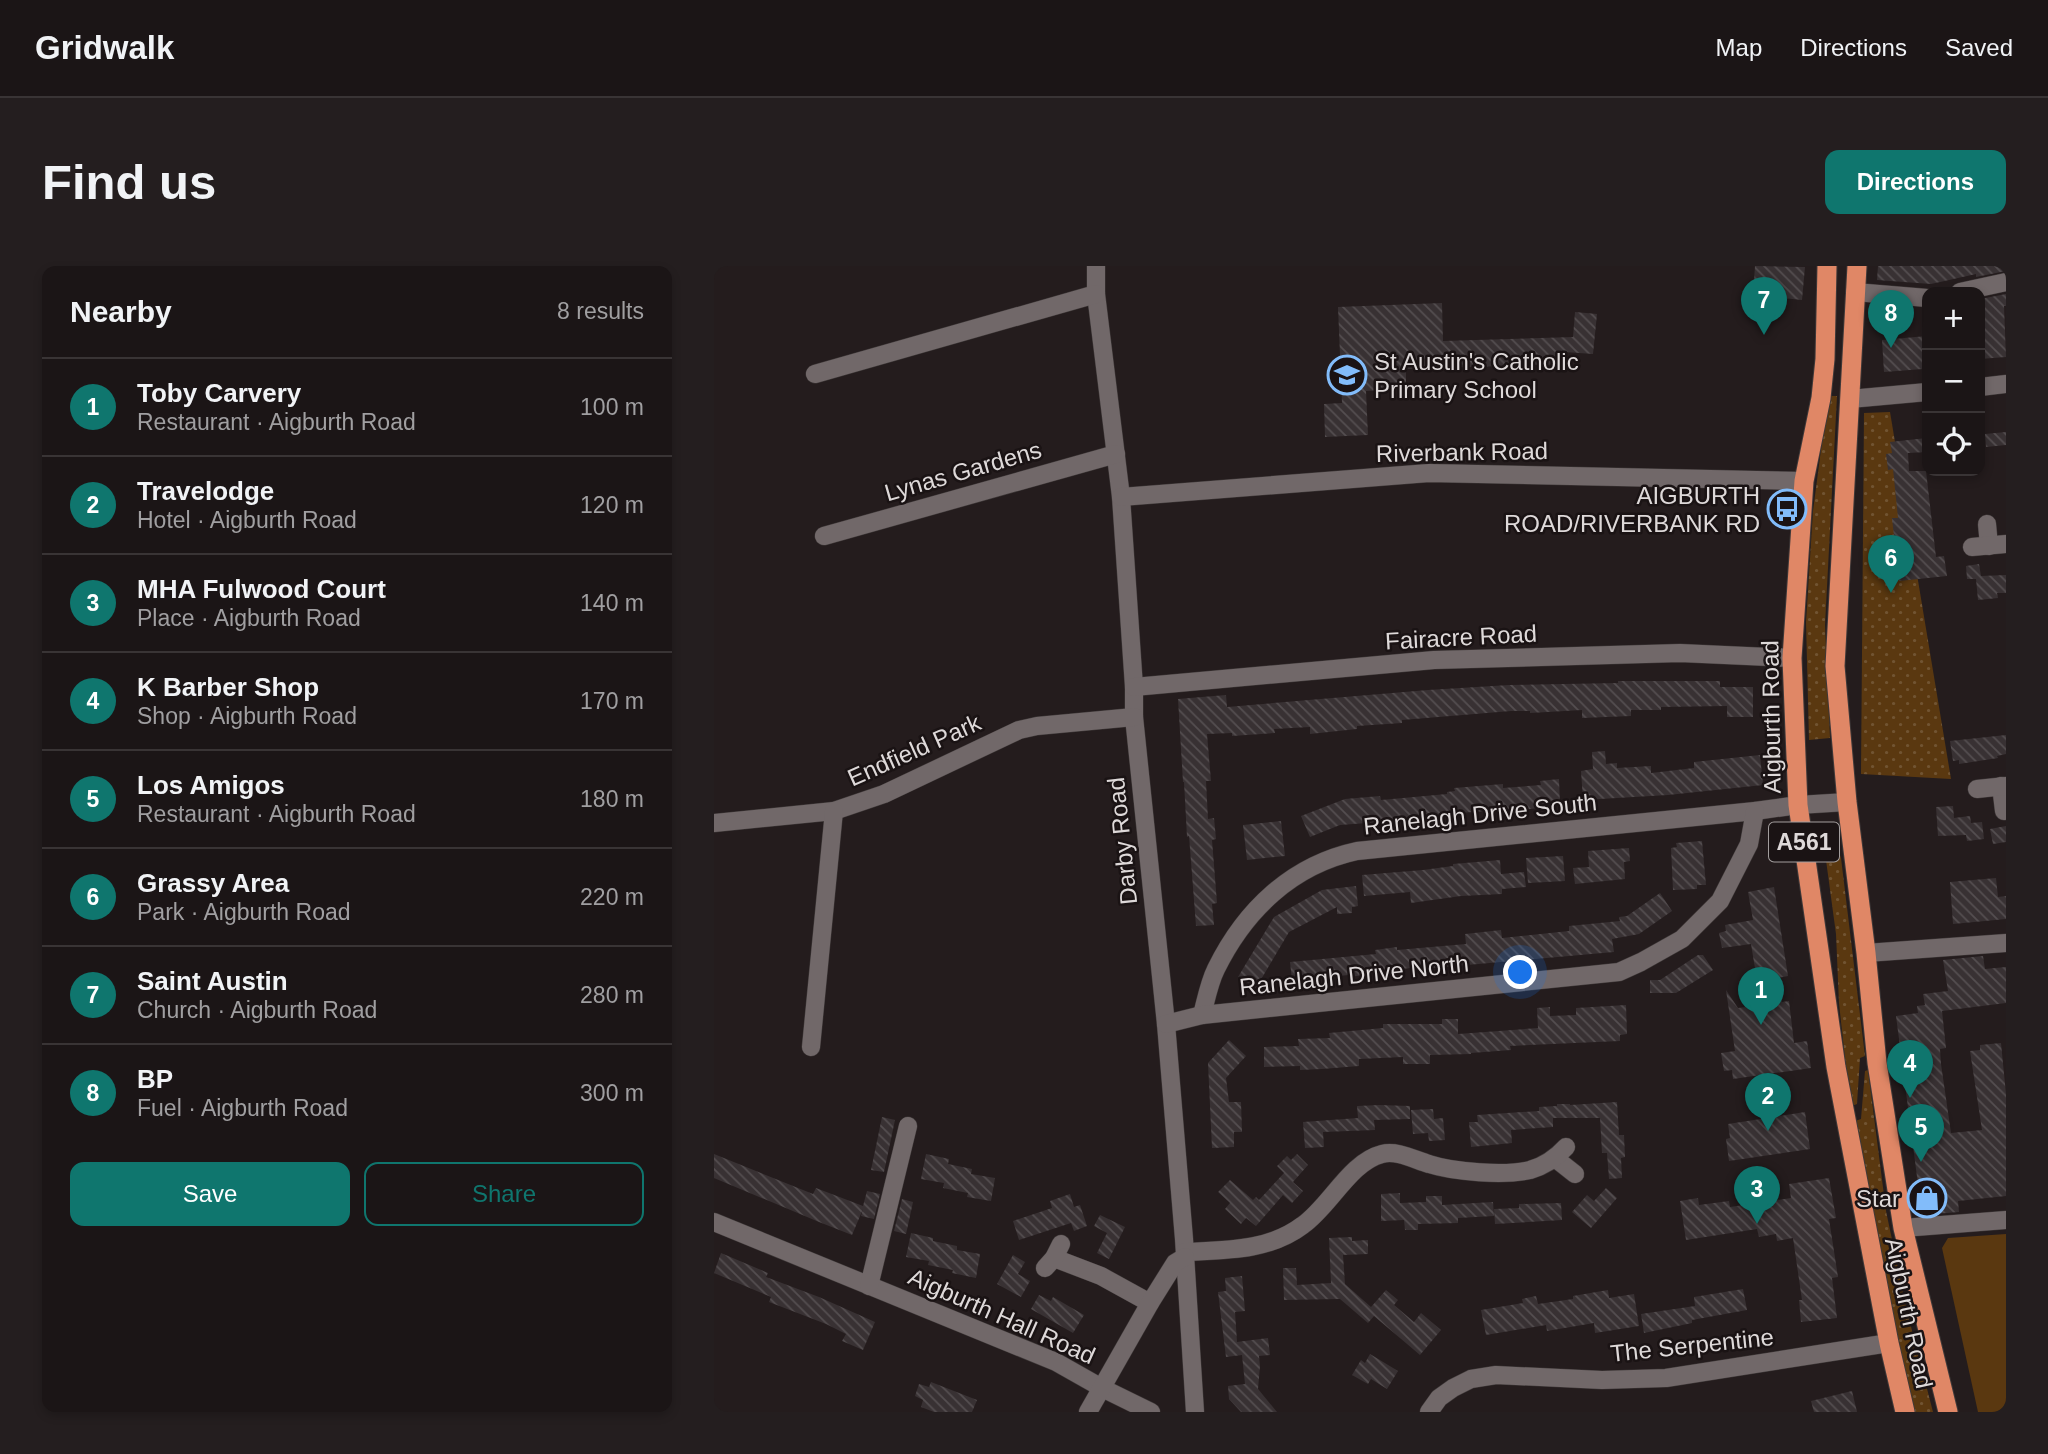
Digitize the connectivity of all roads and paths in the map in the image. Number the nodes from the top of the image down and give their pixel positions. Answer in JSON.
{"nodes":[{"id":1,"x":1096,"y":266,"type":"edge"},
{"id":2,"x":1827,"y":266,"type":"edge"},
{"id":3,"x":1857,"y":266,"type":"edge"},
{"id":4,"x":2006,"y":282,"type":"edge"},
{"id":5,"x":1983,"y":287,"type":"edge"},
{"id":6,"x":1854,"y":292,"type":"junction"},
{"id":7,"x":1096,"y":294,"type":"junction"},
{"id":8,"x":1922,"y":298,"type":"edge"},
{"id":9,"x":815,"y":374,"type":"dead end"},
{"id":10,"x":2006,"y":384,"type":"edge"},
{"id":11,"x":1985,"y":386,"type":"edge"},
{"id":12,"x":1922,"y":392,"type":"edge"},
{"id":13,"x":1850,"y":399,"type":"junction"},
{"id":14,"x":1116,"y":454,"type":"junction"},
{"id":15,"x":1804,"y":481,"type":"junction"},
{"id":16,"x":1121,"y":497,"type":"junction"},
{"id":17,"x":1987,"y":524,"type":"dead end"},
{"id":18,"x":824,"y":536,"type":"dead end"},
{"id":19,"x":1989,"y":546,"type":"edge"},
{"id":20,"x":1792,"y":658,"type":"junction"},
{"id":21,"x":1135,"y":687,"type":"junction"},
{"id":22,"x":1134,"y":717,"type":"junction"},
{"id":23,"x":2003,"y":786,"type":"edge"},
{"id":24,"x":1977,"y":789,"type":"dead end"},
{"id":25,"x":1847,"y":802,"type":"junction"},
{"id":26,"x":1798,"y":805,"type":"junction"},
{"id":27,"x":834,"y":811,"type":"junction"},
{"id":28,"x":1755,"y":811,"type":"junction"},
{"id":29,"x":2004,"y":811,"type":"edge"},
{"id":30,"x":714,"y":824,"type":"edge"},
{"id":31,"x":2006,"y":943,"type":"edge"},
{"id":32,"x":1866,"y":953,"type":"junction"},
{"id":33,"x":1202,"y":1015,"type":"junction"},
{"id":34,"x":1166,"y":1024,"type":"junction"},
{"id":35,"x":811,"y":1047,"type":"dead end"},
{"id":36,"x":908,"y":1126,"type":"dead end"},
{"id":37,"x":1574,"y":1174,"type":"dead end"},
{"id":38,"x":2006,"y":1220,"type":"edge"},
{"id":39,"x":714,"y":1222,"type":"edge"},
{"id":40,"x":1903,"y":1228,"type":"junction"},
{"id":41,"x":1185,"y":1255,"type":"junction"},
{"id":42,"x":1054,"y":1257,"type":"dead end"},
{"id":43,"x":869,"y":1286,"type":"junction"},
{"id":44,"x":1150,"y":1303,"type":"junction"},
{"id":45,"x":1889,"y":1343,"type":"junction"},
{"id":46,"x":1102,"y":1388,"type":"junction"},
{"id":47,"x":1088,"y":1412,"type":"edge"},
{"id":48,"x":1151,"y":1412,"type":"edge"},
{"id":49,"x":1195,"y":1412,"type":"edge"},
{"id":50,"x":1429,"y":1412,"type":"edge"},
{"id":51,"x":1905,"y":1412,"type":"edge"},
{"id":52,"x":1948,"y":1412,"type":"edge"}],
"edges":[{"from":1,"to":7,"type":"street","name":"Darby Road"},
{"from":2,"to":15,"type":"highway","name":"Aigburth Road","number":"A561"},
{"from":3,"to":6,"type":"highway","name":"Aigburth Road","number":"A561"},
{"from":4,"to":5,"type":"street"},
{"from":6,"to":8,"type":"street"},
{"from":6,"to":13,"type":"highway","name":"Aigburth Road","number":"A561"},
{"from":7,"to":9,"type":"street"},
{"from":7,"to":14,"type":"street","name":"Darby Road"},
{"from":10,"to":11,"type":"street"},
{"from":12,"to":13,"type":"street"},
{"from":13,"to":25,"type":"highway","name":"Aigburth Road","number":"A561"},
{"from":14,"to":16,"type":"street","name":"Darby Road"},
{"from":14,"to":18,"type":"street","name":"Lynas Gardens"},
{"from":15,"to":16,"type":"street","name":"Riverbank Road"},
{"from":15,"to":20,"type":"highway","name":"Aigburth Road","number":"A561"},
{"from":16,"to":21,"type":"street","name":"Darby Road"},
{"from":17,"to":19,"type":"street"},
{"from":20,"to":21,"type":"street","name":"Fairacre Road"},
{"from":20,"to":26,"type":"highway","name":"Aigburth Road","number":"A561"},
{"from":21,"to":22,"type":"street","name":"Darby Road"},
{"from":22,"to":27,"type":"street","name":"Endfield Park"},
{"from":22,"to":34,"type":"street","name":"Darby Road"},
{"from":23,"to":24,"type":"street"},
{"from":23,"to":29,"type":"street"},
{"from":25,"to":26,"type":"street","name":"Ranelagh Drive South"},
{"from":25,"to":32,"type":"highway","name":"Aigburth Road","number":"A561"},
{"from":26,"to":28,"type":"street","name":"Ranelagh Drive South"},
{"from":26,"to":45,"type":"highway","name":"Aigburth Road","number":"A561"},
{"from":27,"to":30,"type":"street","name":"Endfield Park"},
{"from":27,"to":35,"type":"street"},
{"from":28,"to":33,"type":"street","name":"Ranelagh Drive South"},
{"from":28,"to":33,"type":"street","name":"Ranelagh Drive North"},
{"from":31,"to":32,"type":"street"},
{"from":32,"to":40,"type":"highway","name":"Aigburth Road","number":"A561"},
{"from":33,"to":34,"type":"street","name":"Ranelagh Drive North"},
{"from":34,"to":41,"type":"street","name":"Darby Road"},
{"from":36,"to":43,"type":"street","name":"Aigburth Hall Road"},
{"from":37,"to":41,"type":"street"},
{"from":38,"to":40,"type":"street"},
{"from":39,"to":43,"type":"street","name":"Aigburth Hall Road"},
{"from":40,"to":52,"type":"highway","name":"Aigburth Road","number":"A561"},
{"from":41,"to":44,"type":"street"},
{"from":41,"to":49,"type":"street","name":"Darby Road"},
{"from":42,"to":44,"type":"street"},
{"from":43,"to":46,"type":"street","name":"Aigburth Hall Road"},
{"from":44,"to":46,"type":"street"},
{"from":45,"to":50,"type":"street","name":"The Serpentine"},
{"from":45,"to":51,"type":"highway","name":"Aigburth Road","number":"A561"},
{"from":46,"to":47,"type":"street"},
{"from":46,"to":48,"type":"street","name":"Aigburth Hall Road"}]}
